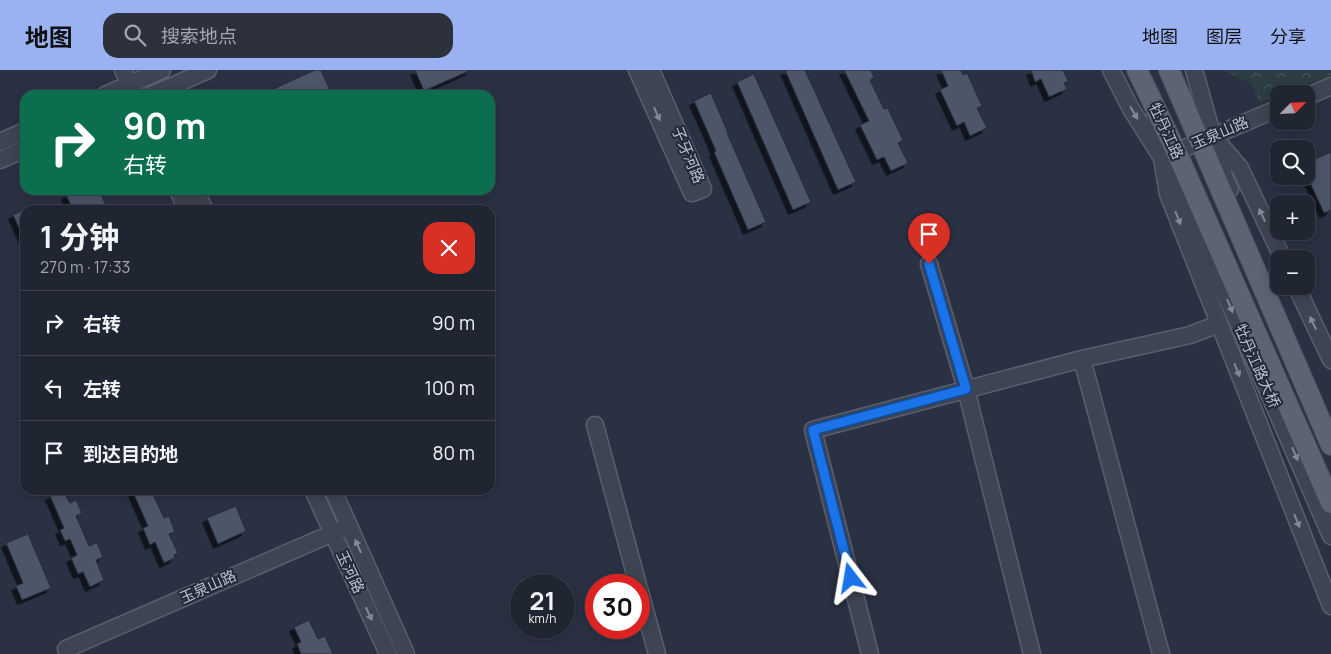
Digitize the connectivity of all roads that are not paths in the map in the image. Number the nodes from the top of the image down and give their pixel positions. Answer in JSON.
{"nodes":[{"id":1,"x":162,"y":70,"type":"edge"},
{"id":2,"x":208,"y":70,"type":"edge"},
{"id":3,"x":637,"y":70,"type":"edge"},
{"id":4,"x":651,"y":70,"type":"edge"},
{"id":5,"x":1111,"y":70,"type":"edge"},
{"id":6,"x":1137,"y":70,"type":"edge"},
{"id":7,"x":1169,"y":70,"type":"edge"},
{"id":8,"x":1194,"y":70,"type":"edge"},
{"id":9,"x":134,"y":79,"type":"edge"},
{"id":10,"x":1331,"y":86,"type":"edge"},
{"id":11,"x":114,"y":90,"type":"edge"},
{"id":12,"x":146,"y":90,"type":"edge"},
{"id":13,"x":163,"y":90,"type":"edge"},
{"id":14,"x":1315,"y":92,"type":"edge"},
{"id":15,"x":1270,"y":112,"type":"edge"},
{"id":16,"x":20,"y":133,"type":"edge"},
{"id":17,"x":1206,"y":138,"type":"junction"},
{"id":18,"x":0,"y":142,"type":"edge"},
{"id":19,"x":20,"y":151,"type":"edge"},
{"id":20,"x":1169,"y":154,"type":"junction"},
{"id":21,"x":0,"y":160,"type":"edge"},
{"id":22,"x":1221,"y":180,"type":"junction"},
{"id":23,"x":1188,"y":195,"type":"junction"},
{"id":24,"x":1279,"y":250,"type":"edge"},
{"id":25,"x":929,"y":264,"type":"dead end"},
{"id":26,"x":1300,"y":295,"type":"edge"},
{"id":27,"x":1219,"y":324,"type":"junction"},
{"id":28,"x":1082,"y":358,"type":"junction"},
{"id":29,"x":1331,"y":360,"type":"edge"},
{"id":30,"x":966,"y":389,"type":"junction"},
{"id":31,"x":1331,"y":420,"type":"edge"},
{"id":32,"x":595,"y":425,"type":"dead end"},
{"id":33,"x":1331,"y":445,"type":"edge"},
{"id":34,"x":315,"y":495,"type":"edge"},
{"id":35,"x":334,"y":495,"type":"edge"},
{"id":36,"x":1331,"y":503,"type":"edge"},
{"id":37,"x":349,"y":526,"type":"junction"},
{"id":38,"x":332,"y":533,"type":"junction"},
{"id":39,"x":1331,"y":536,"type":"edge"},
{"id":40,"x":635,"y":574,"type":"edge"},
{"id":41,"x":1331,"y":606,"type":"edge"},
{"id":42,"x":650,"y":629,"type":"edge"},
{"id":43,"x":66,"y":649,"type":"dead end"},
{"id":44,"x":868,"y":653,"type":"edge"},
{"id":45,"x":388,"y":654,"type":"edge"},
{"id":46,"x":406,"y":654,"type":"edge"},
{"id":47,"x":657,"y":654,"type":"edge"},
{"id":48,"x":1032,"y":654,"type":"edge"},
{"id":49,"x":1161,"y":654,"type":"edge"}],
"edges":[{"from":1,"to":9,"type":"street"},
{"from":2,"to":13,"type":"street"},
{"from":3,"to":4,"type":"street","name":"子牙河路","one_way":true},
{"from":5,"to":20,"type":"street","one_way":true},
{"from":6,"to":20,"type":"main road","name":"牡丹江路"},
{"from":7,"to":17,"type":"main road","name":"牡丹江路"},
{"from":8,"to":17,"type":"street"},
{"from":9,"to":11,"type":"street"},
{"from":9,"to":12,"type":"street"},
{"from":10,"to":14,"type":"street"},
{"from":15,"to":17,"type":"street","name":"玉泉山路"},
{"from":16,"to":18,"type":"street"},
{"from":17,"to":20,"type":"street","name":"玉泉山路"},
{"from":17,"to":22,"type":"main road","name":"牡丹江路"},
{"from":24,"to":17,"type":"street","one_way":true},
{"from":19,"to":21,"type":"street"},
{"from":20,"to":23,"type":"main road","name":"牡丹江路"},
{"from":20,"to":27,"type":"street","one_way":true},
{"from":22,"to":31,"type":"street"},
{"from":22,"to":33,"type":"main road"},
{"from":23,"to":36,"type":"main road","name":"牡丹江路大桥"},
{"from":23,"to":39,"type":"street","name":"牡丹江路大桥","one_way":true},
{"from":25,"to":30,"type":"street"},
{"from":29,"to":26,"type":"street","one_way":true},
{"from":27,"to":28,"type":"street"},
{"from":27,"to":41,"type":"street","one_way":true},
{"from":28,"to":30,"type":"street"},
{"from":28,"to":49,"type":"street"},
{"from":30,"to":44,"type":"street"},
{"from":30,"to":48,"type":"street"},
{"from":32,"to":40,"type":"street"},
{"from":34,"to":38,"type":"street","name":"玉河路"},
{"from":35,"to":37,"type":"street","name":"玉河路"},
{"from":37,"to":38,"type":"street","name":"玉泉山路"},
{"from":46,"to":37,"type":"street","name":"玉河路","one_way":true},
{"from":38,"to":43,"type":"street","name":"玉泉山路"},
{"from":38,"to":45,"type":"street","name":"玉河路","one_way":true},
{"from":42,"to":47,"type":"street"}]}
